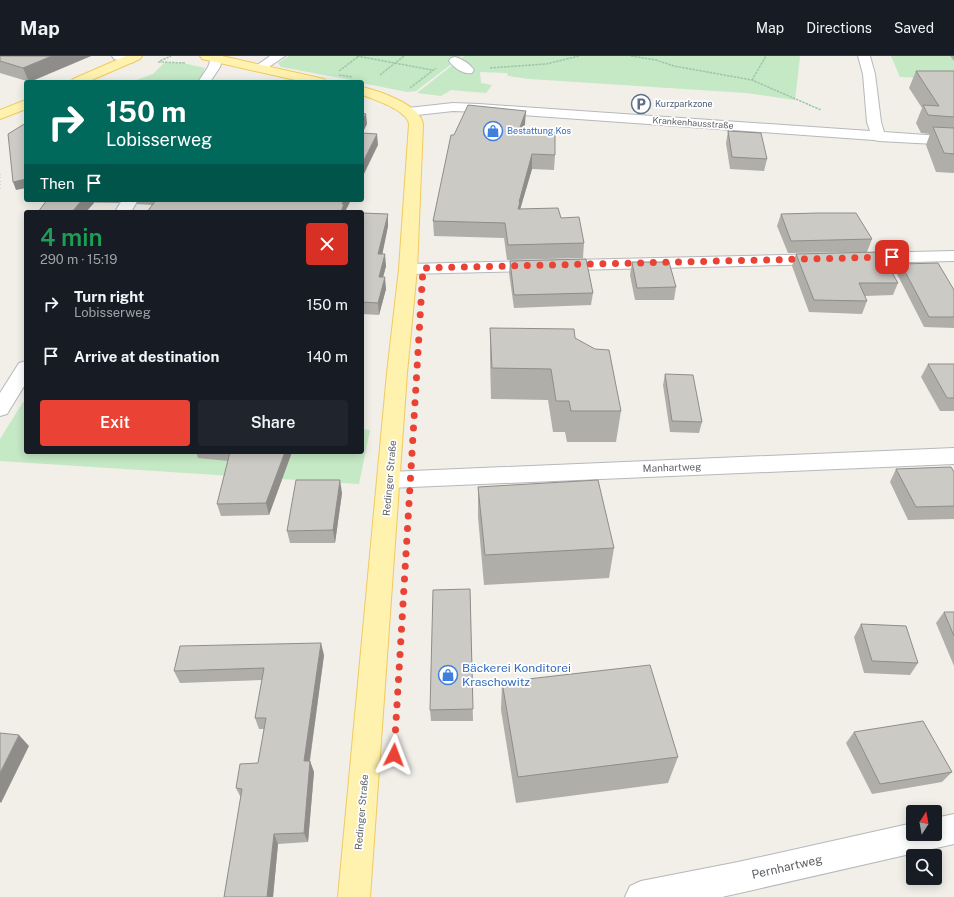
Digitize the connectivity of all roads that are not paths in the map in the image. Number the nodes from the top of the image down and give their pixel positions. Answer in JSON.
{"nodes":[{"id":1,"x":279,"y":56,"type":"edge"},
{"id":2,"x":864,"y":56,"type":"edge"},
{"id":3,"x":128,"y":57,"type":"edge"},
{"id":4,"x":211,"y":58,"type":"edge"},
{"id":5,"x":455,"y":61,"type":"dead end"},
{"id":6,"x":259,"y":68,"type":"junction"},
{"id":7,"x":468,"y":70,"type":"road end"},
{"id":8,"x":80,"y":80,"type":"edge"},
{"id":9,"x":205,"y":80,"type":"edge"},
{"id":10,"x":311,"y":80,"type":"edge"},
{"id":11,"x":364,"y":91,"type":"edge"},
{"id":12,"x":458,"y":93,"type":"dead end"},
{"id":13,"x":24,"y":105,"type":"edge"},
{"id":14,"x":462,"y":108,"type":"junction"},
{"id":15,"x":408,"y":112,"type":"junction"},
{"id":16,"x":0,"y":115,"type":"edge"},
{"id":17,"x":879,"y":137,"type":"junction"},
{"id":18,"x":954,"y":141,"type":"edge"},
{"id":19,"x":954,"y":256,"type":"edge"},
{"id":20,"x":408,"y":269,"type":"junction"},
{"id":21,"x":24,"y":370,"type":"edge"},
{"id":22,"x":0,"y":409,"type":"edge"},
{"id":23,"x":954,"y":456,"type":"edge"},
{"id":24,"x":389,"y":480,"type":"junction"},
{"id":25,"x":954,"y":829,"type":"edge"},
{"id":26,"x":942,"y":832,"type":"edge"},
{"id":27,"x":906,"y":840,"type":"edge"},
{"id":28,"x":354,"y":897,"type":"edge"},
{"id":29,"x":641,"y":897,"type":"edge"}],
"edges":[{"from":1,"to":6,"type":"street"},
{"from":2,"to":17,"type":"street"},
{"from":3,"to":8,"type":"main road"},
{"from":4,"to":6,"type":"main road"},
{"from":4,"to":9,"type":"street"},
{"from":5,"to":7,"type":"street"},
{"from":6,"to":10,"type":"main road"},
{"from":11,"to":15,"type":"main road"},
{"from":12,"to":14,"type":"street"},
{"from":13,"to":16,"type":"main road"},
{"from":14,"to":15,"type":"street","name":"Krankenhausstraße"},
{"from":14,"to":17,"type":"street","name":"Krankenhausstraße"},
{"from":15,"to":20,"type":"main road","name":"Redinger Straße"},
{"from":17,"to":18,"type":"street","name":"Krankenhausstraße"},
{"from":19,"to":20,"type":"street"},
{"from":20,"to":24,"type":"main road","name":"Redinger Straße"},
{"from":21,"to":22,"type":"street"},
{"from":23,"to":24,"type":"street","name":"Manhartweg"},
{"from":24,"to":28,"type":"main road","name":"Redinger Straße"},
{"from":25,"to":26,"type":"street"},
{"from":27,"to":29,"type":"street","name":"Pernhartweg"}]}
